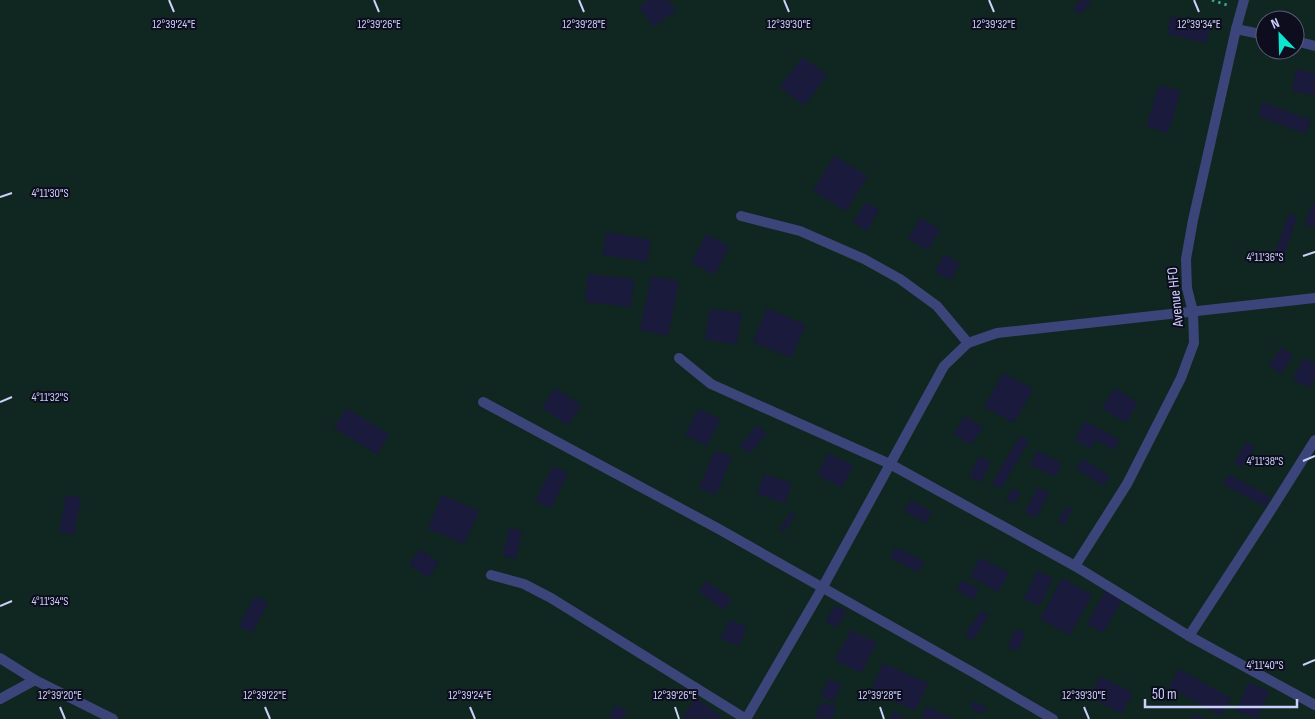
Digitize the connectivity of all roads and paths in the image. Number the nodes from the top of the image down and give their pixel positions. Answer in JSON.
{"nodes":[{"id":1,"x":1244,"y":0,"type":"edge"},
{"id":2,"x":1236,"y":29,"type":"junction"},
{"id":3,"x":1255,"y":33,"type":"edge"},
{"id":4,"x":741,"y":216,"type":"dead end"},
{"id":5,"x":1315,"y":298,"type":"edge"},
{"id":6,"x":1192,"y":312,"type":"junction"},
{"id":7,"x":968,"y":343,"type":"junction"},
{"id":8,"x":679,"y":358,"type":"dead end"},
{"id":9,"x":483,"y":402,"type":"dead end"},
{"id":10,"x":1315,"y":440,"type":"edge"},
{"id":11,"x":890,"y":464,"type":"junction"},
{"id":12,"x":1075,"y":566,"type":"junction"},
{"id":13,"x":491,"y":574,"type":"dead end"},
{"id":14,"x":822,"y":587,"type":"junction"},
{"id":15,"x":1189,"y":636,"type":"junction"},
{"id":16,"x":0,"y":658,"type":"edge"},
{"id":17,"x":35,"y":680,"type":"junction"},
{"id":18,"x":0,"y":699,"type":"edge"},
{"id":19,"x":1315,"y":705,"type":"edge"},
{"id":20,"x":113,"y":719,"type":"edge"},
{"id":21,"x":746,"y":719,"type":"edge"},
{"id":22,"x":1053,"y":719,"type":"edge"}],
"edges":[{"from":1,"to":2,"type":"street","name":"Avenue HFO"},
{"from":2,"to":3,"type":"street"},
{"from":2,"to":6,"type":"street","name":"Avenue HFO"},
{"from":4,"to":7,"type":"street"},
{"from":5,"to":6,"type":"street"},
{"from":6,"to":7,"type":"street"},
{"from":6,"to":12,"type":"street","name":"Avenue HFO"},
{"from":7,"to":11,"type":"street"},
{"from":8,"to":11,"type":"street"},
{"from":9,"to":14,"type":"street"},
{"from":10,"to":15,"type":"street"},
{"from":11,"to":12,"type":"street"},
{"from":11,"to":14,"type":"street"},
{"from":12,"to":15,"type":"street"},
{"from":13,"to":21,"type":"street"},
{"from":14,"to":21,"type":"street"},
{"from":14,"to":22,"type":"street"},
{"from":15,"to":19,"type":"street"},
{"from":16,"to":17,"type":"street"},
{"from":17,"to":18,"type":"street"},
{"from":17,"to":20,"type":"street"}]}
